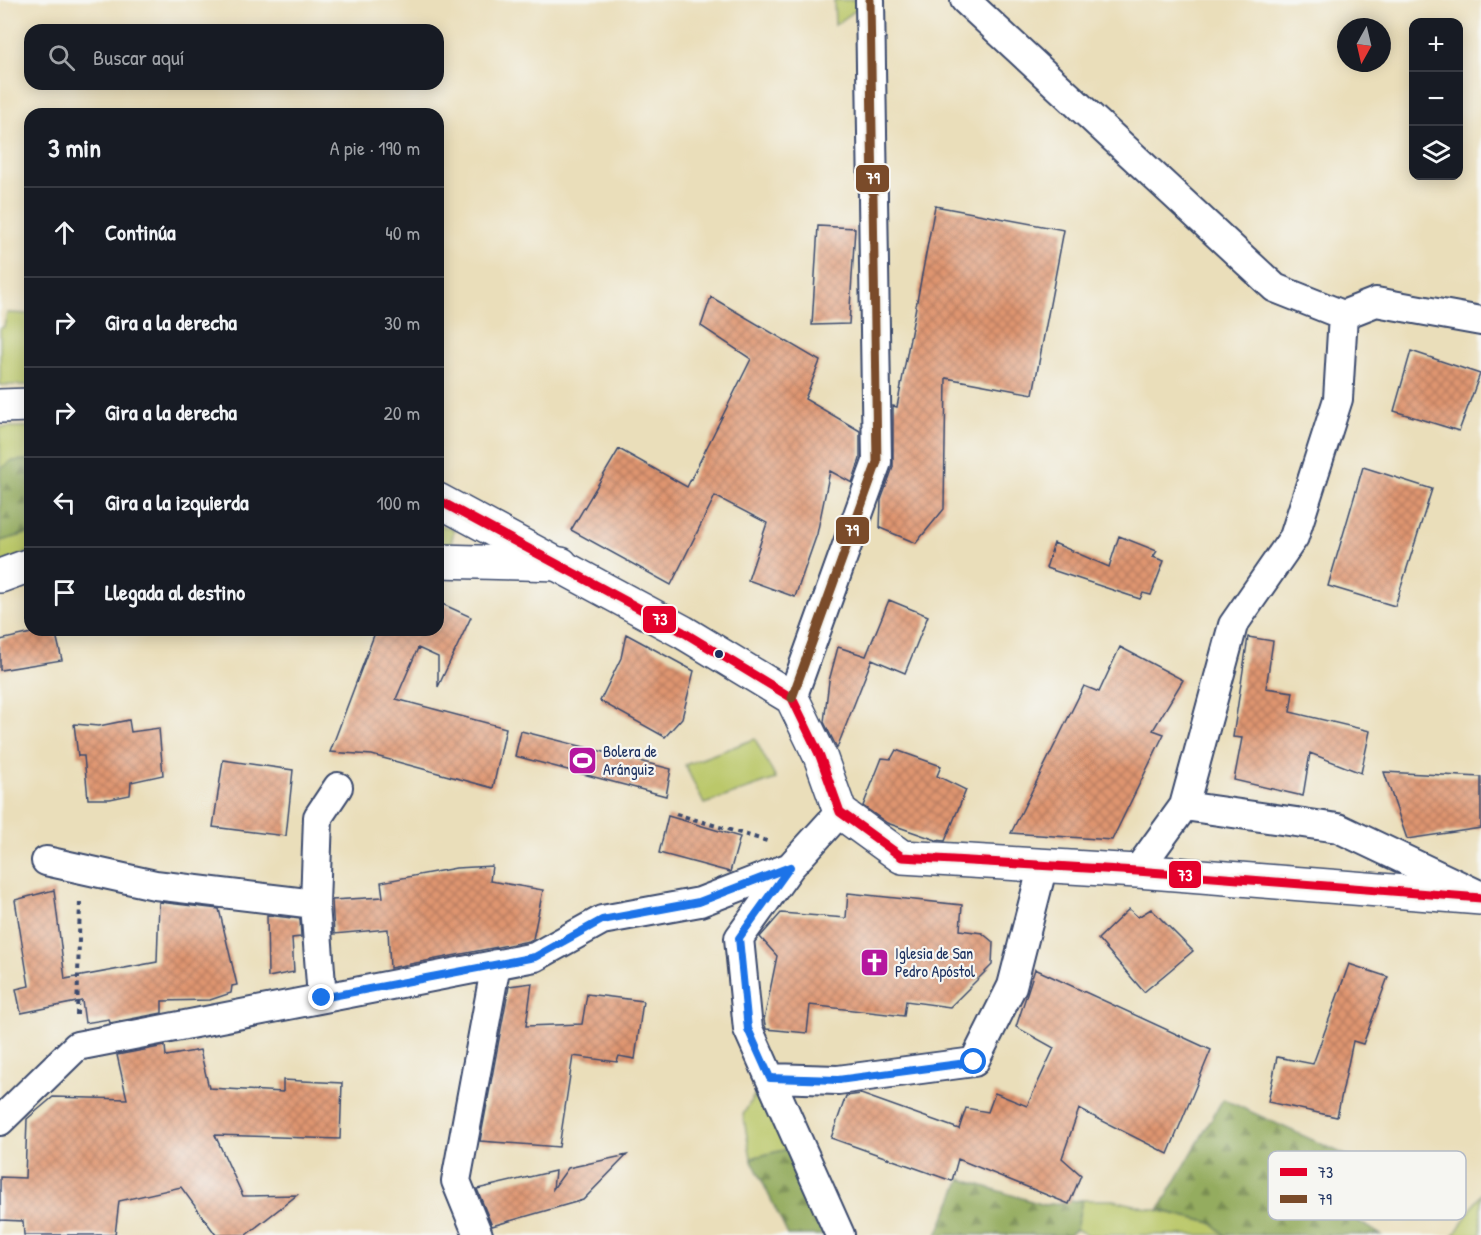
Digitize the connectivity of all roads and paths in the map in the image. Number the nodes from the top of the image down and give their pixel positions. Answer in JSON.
{"nodes":[{"id":1,"x":870,"y":0,"type":"edge"},
{"id":2,"x":965,"y":0,"type":"edge"},
{"id":3,"x":1343,"y":315,"type":"junction"},
{"id":4,"x":1481,"y":321,"type":"edge"},
{"id":5,"x":24,"y":405,"type":"edge"},
{"id":6,"x":0,"y":406,"type":"edge"},
{"id":7,"x":444,"y":503,"type":"edge"},
{"id":8,"x":444,"y":561,"type":"edge"},
{"id":9,"x":561,"y":564,"type":"junction"},
{"id":10,"x":24,"y":567,"type":"edge"},
{"id":11,"x":0,"y":576,"type":"edge"},
{"id":12,"x":792,"y":698,"type":"junction"},
{"id":13,"x":338,"y":787,"type":"dead end"},
{"id":14,"x":1184,"y":806,"type":"junction"},
{"id":15,"x":840,"y":812,"type":"junction"},
{"id":16,"x":676,"y":814,"type":"dead end"},
{"id":17,"x":798,"y":858,"type":"junction"},
{"id":18,"x":46,"y":861,"type":"dead end"},
{"id":19,"x":1043,"y":865,"type":"junction"},
{"id":20,"x":83,"y":869,"type":"junction"},
{"id":21,"x":1137,"y":871,"type":"junction"},
{"id":22,"x":1481,"y":897,"type":"edge"},
{"id":23,"x":315,"y":904,"type":"junction"},
{"id":24,"x":496,"y":964,"type":"junction"},
{"id":25,"x":322,"y":998,"type":"junction"},
{"id":26,"x":76,"y":1046,"type":"junction"},
{"id":27,"x":770,"y":1078,"type":"junction"},
{"id":28,"x":0,"y":1121,"type":"edge"},
{"id":29,"x":478,"y":1235,"type":"edge"},
{"id":30,"x":840,"y":1235,"type":"edge"}],
"edges":[{"from":1,"to":12,"type":"street"},
{"from":2,"to":3,"type":"street"},
{"from":3,"to":4,"type":"street"},
{"from":3,"to":14,"type":"street"},
{"from":5,"to":6,"type":"main road"},
{"from":7,"to":9,"type":"main road"},
{"from":8,"to":9,"type":"main road"},
{"from":9,"to":12,"type":"main road"},
{"from":10,"to":11,"type":"main road"},
{"from":12,"to":15,"type":"main road"},
{"from":13,"to":23,"type":"street"},
{"from":14,"to":21,"type":"street"},
{"from":14,"to":22,"type":"street"},
{"from":15,"to":17,"type":"street"},
{"from":15,"to":19,"type":"main road"},
{"from":16,"to":17,"type":"path"},
{"from":17,"to":24,"type":"street"},
{"from":17,"to":27,"type":"street"},
{"from":18,"to":20,"type":"street"},
{"from":19,"to":21,"type":"main road"},
{"from":19,"to":27,"type":"street"},
{"from":20,"to":23,"type":"street"},
{"from":20,"to":26,"type":"path"},
{"from":21,"to":22,"type":"main road"},
{"from":23,"to":25,"type":"street"},
{"from":24,"to":25,"type":"street"},
{"from":24,"to":29,"type":"street"},
{"from":25,"to":26,"type":"street"},
{"from":26,"to":28,"type":"street"},
{"from":27,"to":30,"type":"street"}]}
